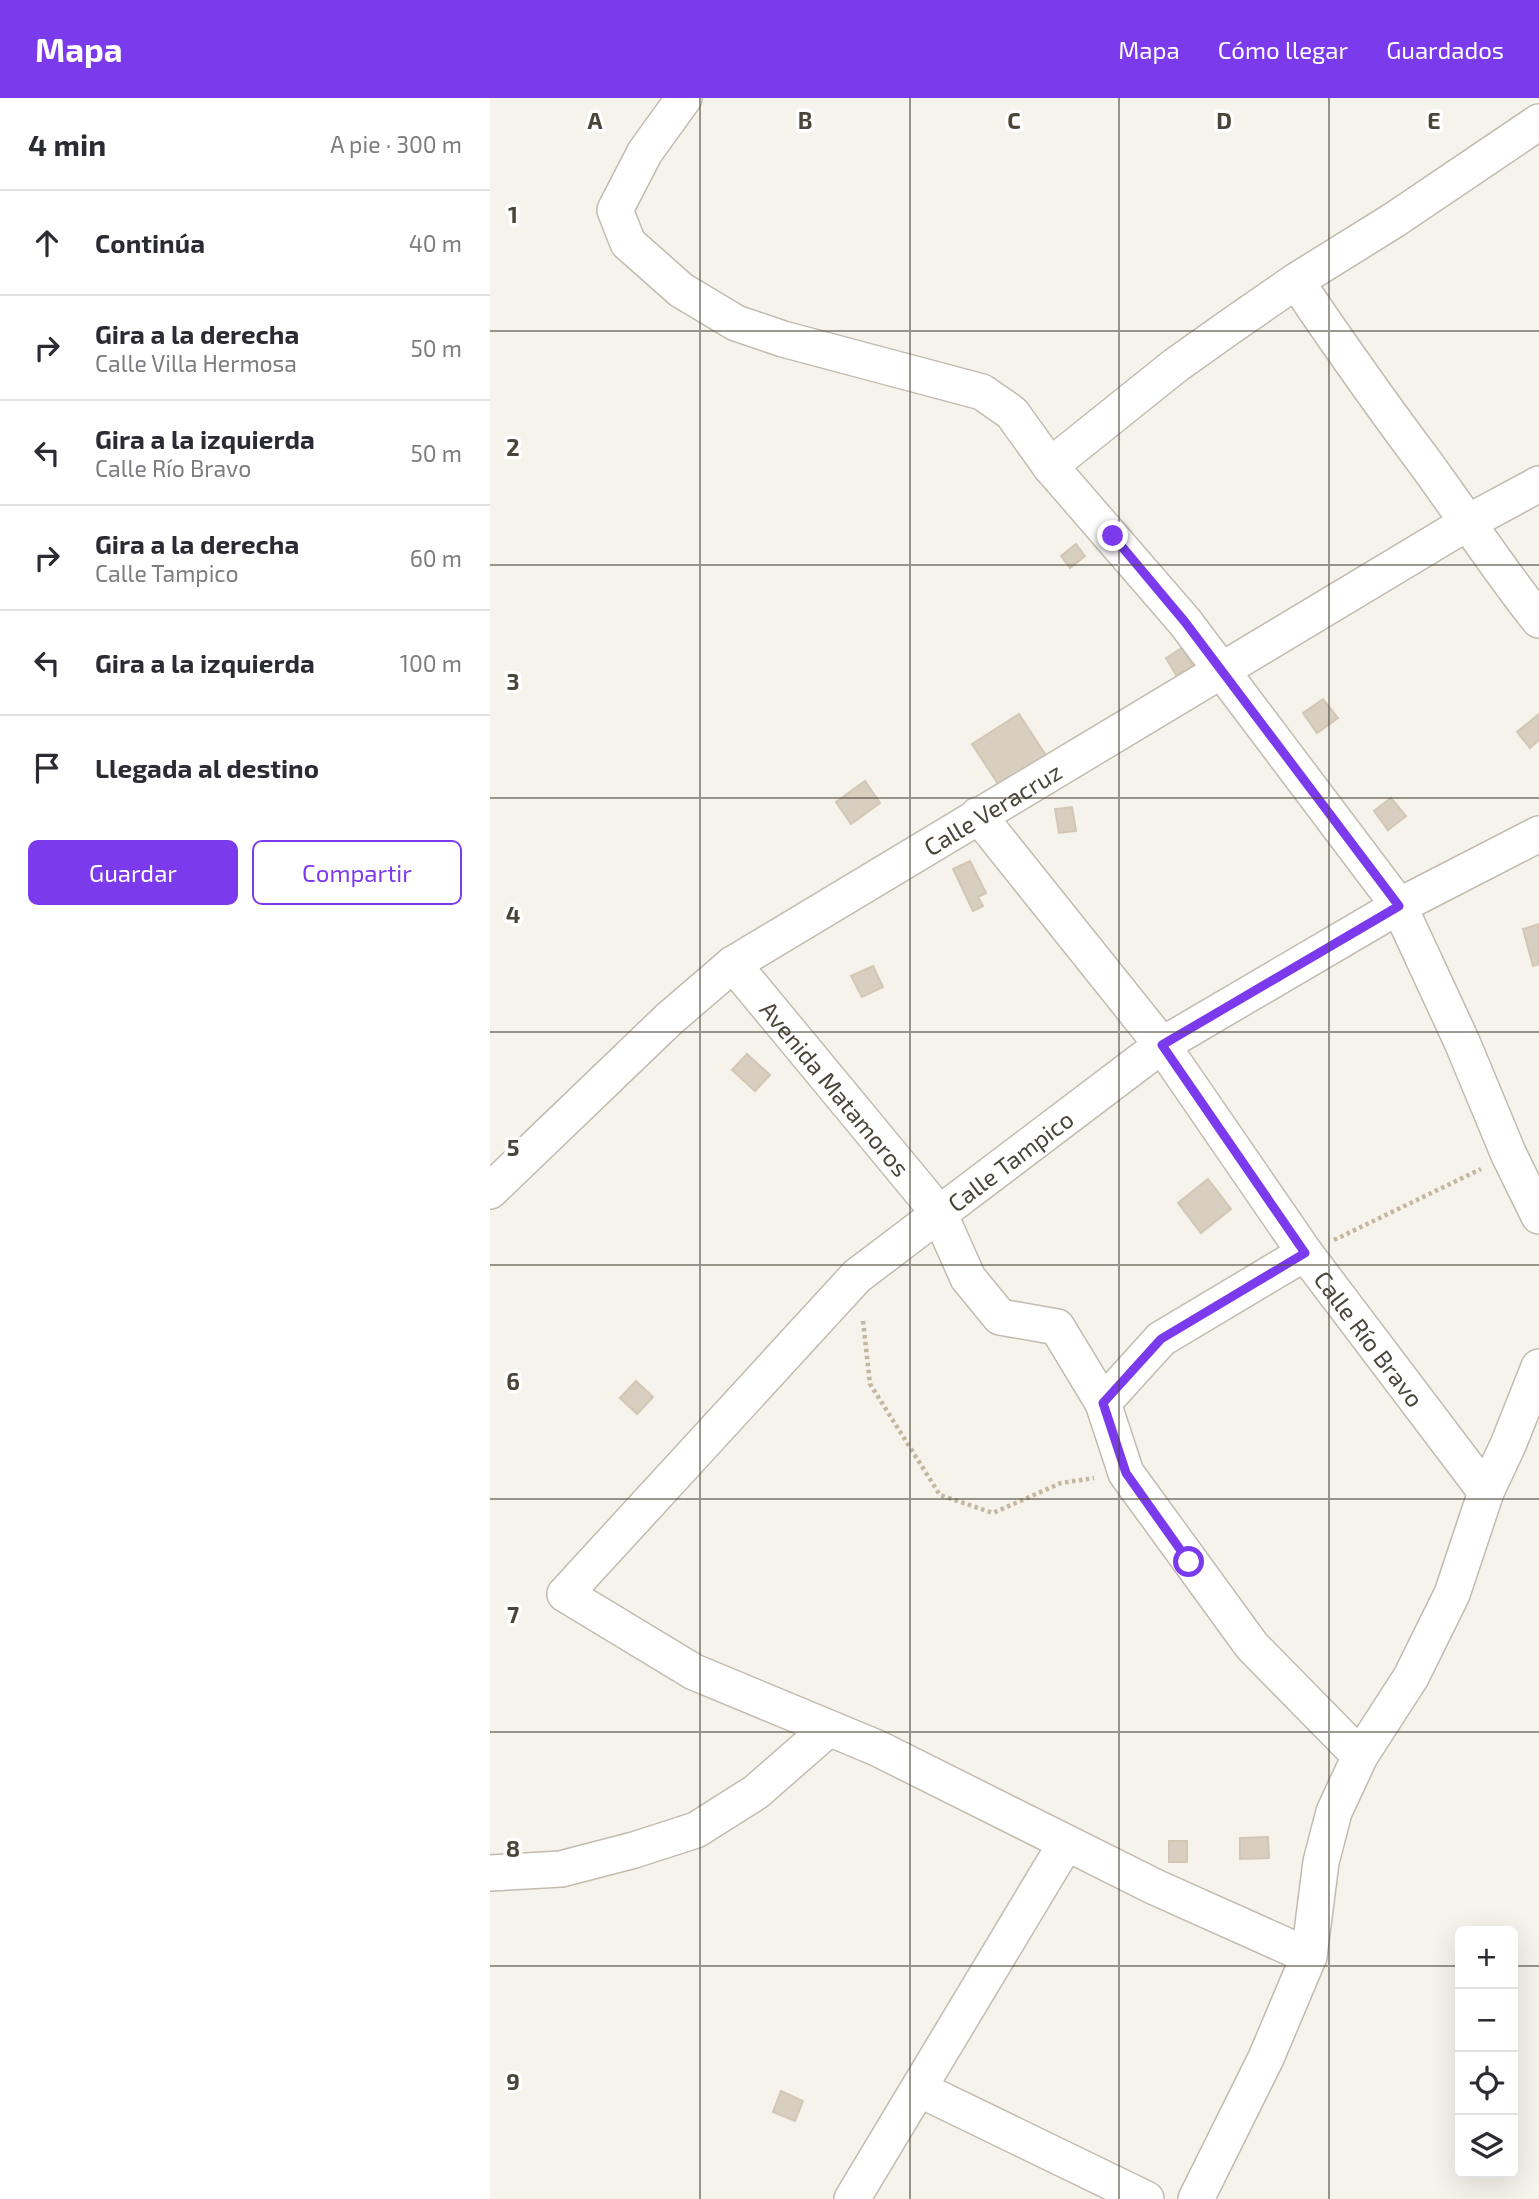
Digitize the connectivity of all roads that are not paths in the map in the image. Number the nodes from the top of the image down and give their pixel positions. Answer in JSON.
{"nodes":[{"id":1,"x":684,"y":98,"type":"edge"},
{"id":2,"x":1537,"y":128,"type":"edge"},
{"id":3,"x":1296,"y":281,"type":"junction"},
{"id":4,"x":1051,"y":466,"type":"junction"},
{"id":5,"x":1539,"y":484,"type":"edge"},
{"id":6,"x":1467,"y":523,"type":"junction"},
{"id":7,"x":1539,"y":620,"type":"edge"},
{"id":8,"x":1222,"y":671,"type":"junction"},
{"id":9,"x":978,"y":816,"type":"junction"},
{"id":10,"x":1539,"y":834,"type":"edge"},
{"id":11,"x":1399,"y":906,"type":"junction"},
{"id":12,"x":733,"y":964,"type":"junction"},
{"id":13,"x":1162,"y":1045,"type":"junction"},
{"id":14,"x":490,"y":1191,"type":"edge"},
{"id":15,"x":939,"y":1213,"type":"junction"},
{"id":16,"x":1539,"y":1216,"type":"edge"},
{"id":17,"x":1305,"y":1253,"type":"junction"},
{"id":18,"x":1539,"y":1367,"type":"edge"},
{"id":19,"x":1103,"y":1403,"type":"junction"},
{"id":20,"x":1486,"y":1492,"type":"junction"},
{"id":21,"x":828,"y":1729,"type":"junction"},
{"id":22,"x":1360,"y":1756,"type":"junction"},
{"id":23,"x":1066,"y":1843,"type":"junction"},
{"id":24,"x":490,"y":1873,"type":"edge"},
{"id":25,"x":1309,"y":1956,"type":"junction"},
{"id":26,"x":919,"y":2089,"type":"junction"},
{"id":27,"x":852,"y":2199,"type":"edge"},
{"id":28,"x":1146,"y":2199,"type":"edge"},
{"id":29,"x":1196,"y":2199,"type":"edge"}],
"edges":[{"from":1,"to":4,"type":"street"},
{"from":2,"to":3,"type":"street"},
{"from":3,"to":4,"type":"street"},
{"from":3,"to":6,"type":"street"},
{"from":4,"to":8,"type":"street"},
{"from":5,"to":6,"type":"street","name":"Calle Veracruz"},
{"from":6,"to":7,"type":"street"},
{"from":6,"to":8,"type":"street","name":"Calle Veracruz"},
{"from":8,"to":9,"type":"street","name":"Calle Veracruz"},
{"from":8,"to":11,"type":"street"},
{"from":9,"to":12,"type":"street","name":"Calle Veracruz"},
{"from":9,"to":13,"type":"street","name":"Calle Río Bravo"},
{"from":10,"to":11,"type":"street","name":"Calle Tampico"},
{"from":11,"to":13,"type":"street","name":"Calle Tampico"},
{"from":11,"to":16,"type":"street"},
{"from":12,"to":14,"type":"street","name":"Calle Veracruz"},
{"from":12,"to":15,"type":"street","name":"Avenida Matamoros"},
{"from":13,"to":15,"type":"street","name":"Calle Tampico"},
{"from":13,"to":17,"type":"street","name":"Calle Río Bravo"},
{"from":15,"to":19,"type":"street","name":"Avenida Matamoros"},
{"from":15,"to":21,"type":"street","name":"Calle Tampico"},
{"from":17,"to":19,"type":"street"},
{"from":17,"to":20,"type":"street","name":"Calle Río Bravo"},
{"from":18,"to":20,"type":"street"},
{"from":19,"to":22,"type":"street"},
{"from":20,"to":22,"type":"street"},
{"from":21,"to":23,"type":"street"},
{"from":21,"to":24,"type":"street"},
{"from":22,"to":25,"type":"street"},
{"from":23,"to":25,"type":"street"},
{"from":23,"to":26,"type":"street"},
{"from":25,"to":29,"type":"street"},
{"from":26,"to":27,"type":"street"},
{"from":26,"to":28,"type":"street"}]}
